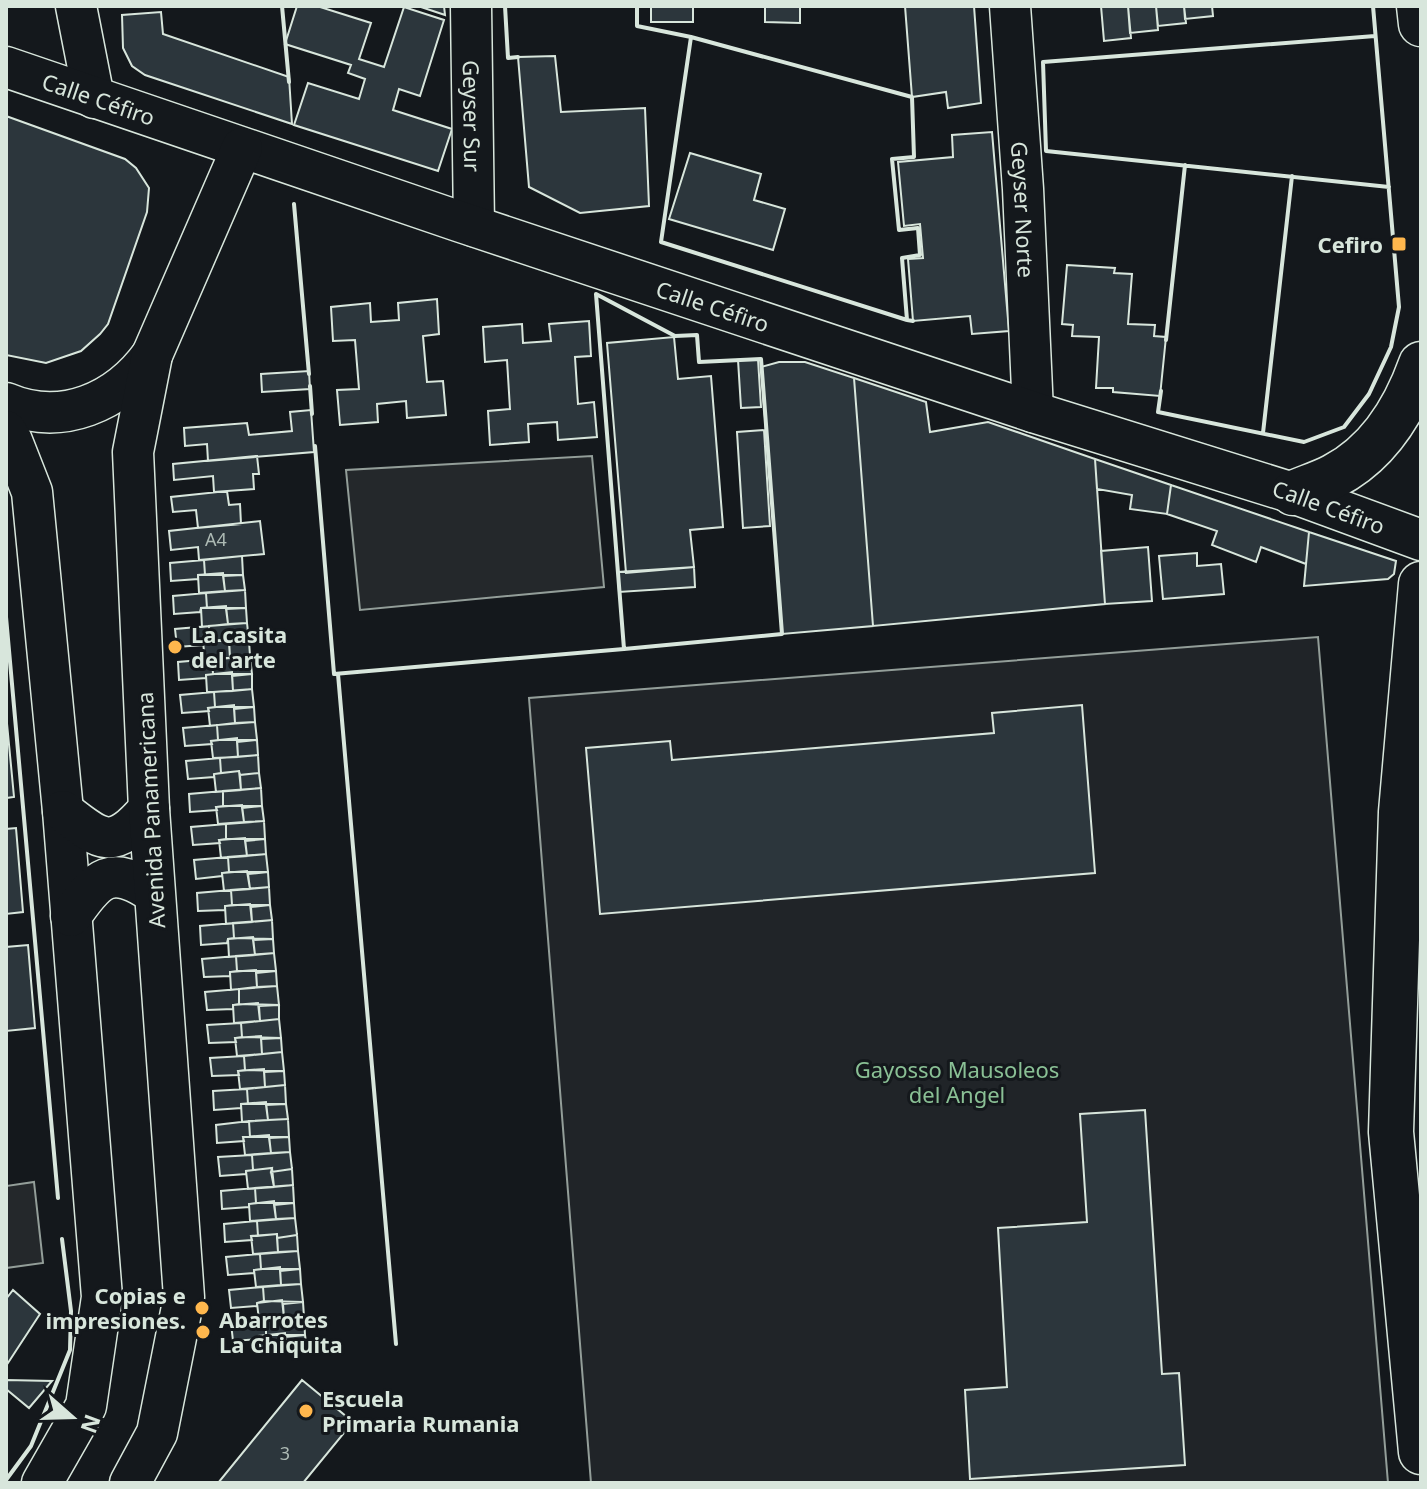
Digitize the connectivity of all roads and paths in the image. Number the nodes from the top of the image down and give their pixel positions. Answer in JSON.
{"nodes":[{"id":1,"x":76,"y":6,"type":"edge"},
{"id":2,"x":471,"y":6,"type":"edge"},
{"id":3,"x":1010,"y":6,"type":"edge"},
{"id":4,"x":1419,"y":6,"type":"edge"},
{"id":5,"x":1421,"y":24,"type":"edge"},
{"id":6,"x":6,"y":67,"type":"edge"},
{"id":7,"x":94,"y":98,"type":"junction"},
{"id":8,"x":242,"y":148,"type":"junction"},
{"id":9,"x":474,"y":226,"type":"junction"},
{"id":10,"x":152,"y":355,"type":"junction"},
{"id":11,"x":1421,"y":364,"type":"edge"},
{"id":12,"x":6,"y":403,"type":"edge"},
{"id":13,"x":1033,"y":412,"type":"junction"},
{"id":14,"x":6,"y":431,"type":"edge"},
{"id":15,"x":1293,"y":493,"type":"junction"},
{"id":16,"x":1421,"y":540,"type":"edge"},
{"id":17,"x":1421,"y":584,"type":"edge"},
{"id":18,"x":149,"y":809,"type":"junction"},
{"id":19,"x":63,"y":811,"type":"junction"},
{"id":20,"x":154,"y":893,"type":"junction"},
{"id":21,"x":71,"y":916,"type":"junction"},
{"id":22,"x":1421,"y":1452,"type":"edge"},
{"id":23,"x":42,"y":1483,"type":"edge"},
{"id":24,"x":130,"y":1483,"type":"edge"}],
"edges":[{"from":1,"to":7,"type":"street"},
{"from":2,"to":9,"type":"street","name":"Geyser Sur"},
{"from":3,"to":13,"type":"street","name":"Geyser Norte"},
{"from":4,"to":5,"type":"main road"},
{"from":6,"to":7,"type":"street","name":"Calle Céfiro"},
{"from":7,"to":8,"type":"street","name":"Calle Céfiro"},
{"from":8,"to":9,"type":"street","name":"Calle Céfiro"},
{"from":8,"to":10,"type":"street","name":"Avenida Panamericana"},
{"from":9,"to":13,"type":"street","name":"Calle Céfiro"},
{"from":10,"to":12,"type":"street"},
{"from":10,"to":18,"type":"street","name":"Avenida Panamericana"},
{"from":11,"to":15,"type":"main road"},
{"from":13,"to":15,"type":"street","name":"Calle Céfiro"},
{"from":14,"to":19,"type":"street"},
{"from":15,"to":16,"type":"street","name":"Calle Céfiro"},
{"from":17,"to":22,"type":"main road"},
{"from":18,"to":19,"type":"street"},
{"from":18,"to":20,"type":"street","name":"Avenida Panamericana"},
{"from":19,"to":21,"type":"street"},
{"from":20,"to":21,"type":"street"},
{"from":20,"to":24,"type":"street","name":"Avenida Panamericana"},
{"from":21,"to":23,"type":"street"}]}
